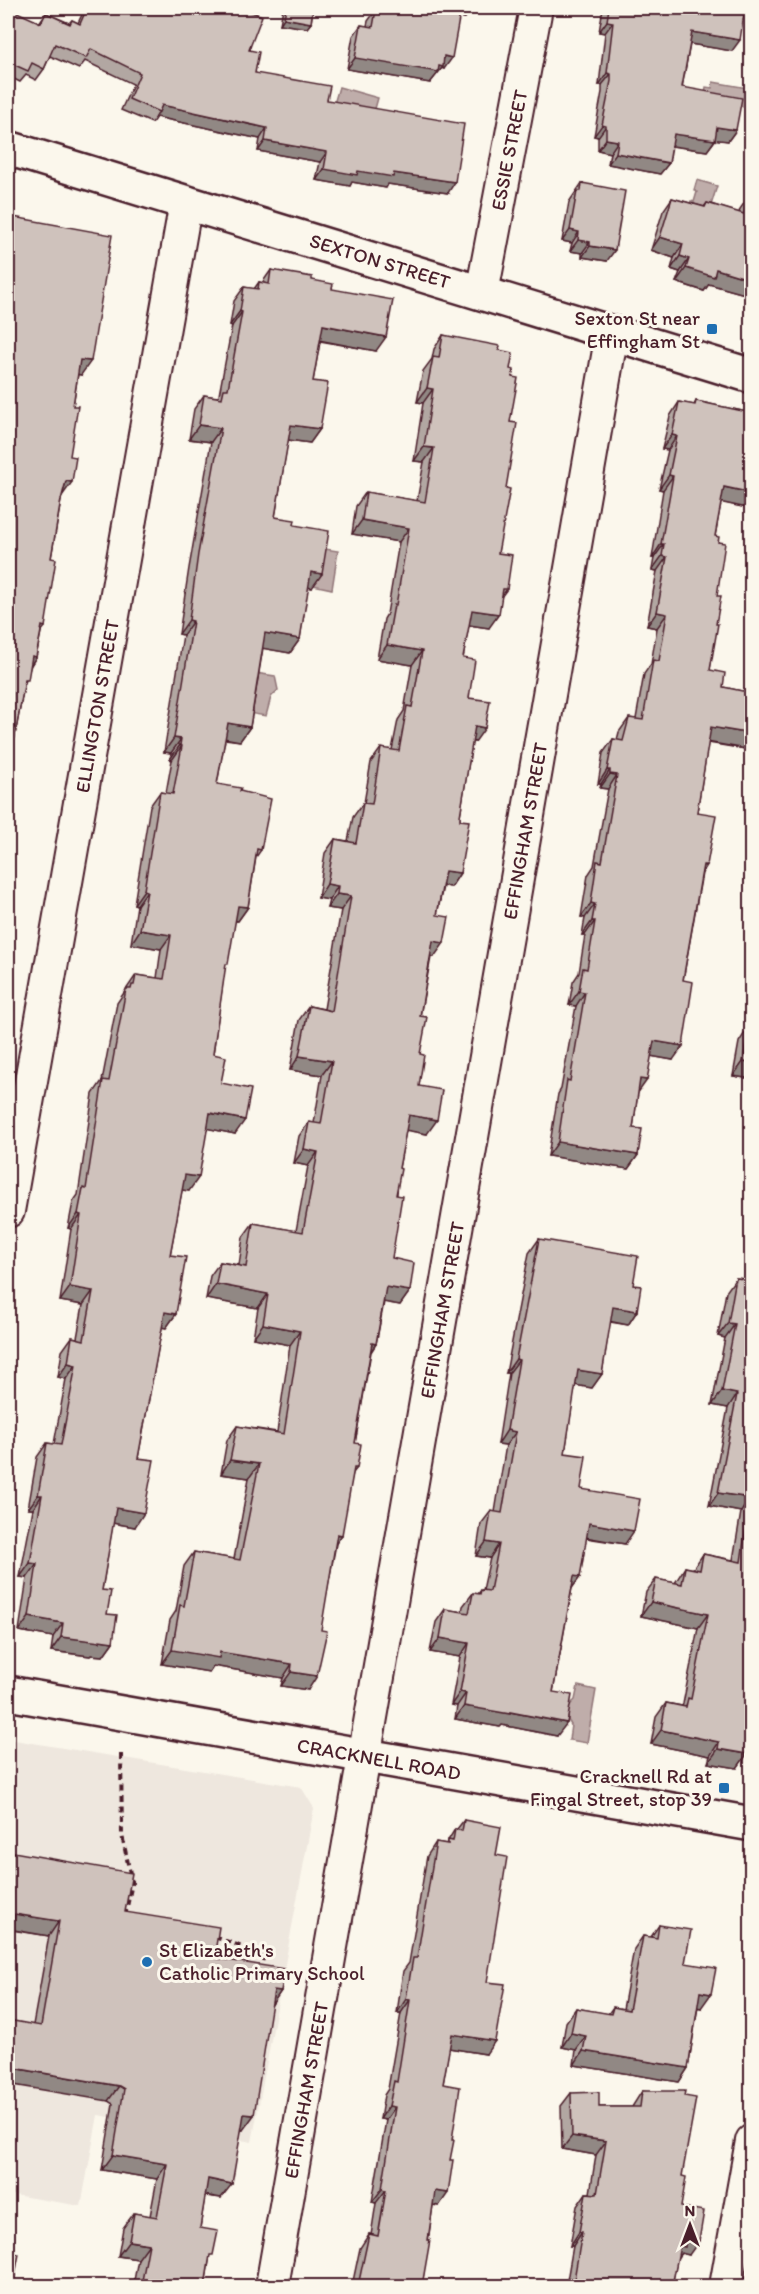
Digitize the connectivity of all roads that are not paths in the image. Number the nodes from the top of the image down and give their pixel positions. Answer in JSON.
{"nodes":[{"id":1,"x":536,"y":8,"type":"edge"},
{"id":2,"x":8,"y":148,"type":"edge"},
{"id":3,"x":186,"y":202,"type":"junction"},
{"id":4,"x":482,"y":293,"type":"junction"},
{"id":5,"x":612,"y":333,"type":"junction"},
{"id":6,"x":752,"y":376,"type":"edge"},
{"id":7,"x":8,"y":1211,"type":"edge"},
{"id":8,"x":8,"y":1693,"type":"edge"},
{"id":9,"x":364,"y":1756,"type":"junction"},
{"id":10,"x":752,"y":1824,"type":"edge"},
{"id":11,"x":752,"y":2141,"type":"edge"},
{"id":12,"x":272,"y":2286,"type":"edge"},
{"id":13,"x":726,"y":2286,"type":"edge"}],
"edges":[{"from":1,"to":4,"type":"street","name":"ESSIE STREET"},
{"from":2,"to":3,"type":"main road","name":"SEXTON STREET"},
{"from":3,"to":4,"type":"main road","name":"SEXTON STREET"},
{"from":3,"to":7,"type":"street","name":"ELLINGTON STREET"},
{"from":4,"to":5,"type":"main road","name":"SEXTON STREET"},
{"from":5,"to":6,"type":"main road","name":"SEXTON STREET"},
{"from":5,"to":9,"type":"street","name":"EFFINGHAM STREET"},
{"from":8,"to":9,"type":"main road","name":"CRACKNELL ROAD"},
{"from":9,"to":10,"type":"main road","name":"CRACKNELL ROAD"},
{"from":9,"to":12,"type":"street","name":"EFFINGHAM STREET"},
{"from":11,"to":13,"type":"street"}]}
